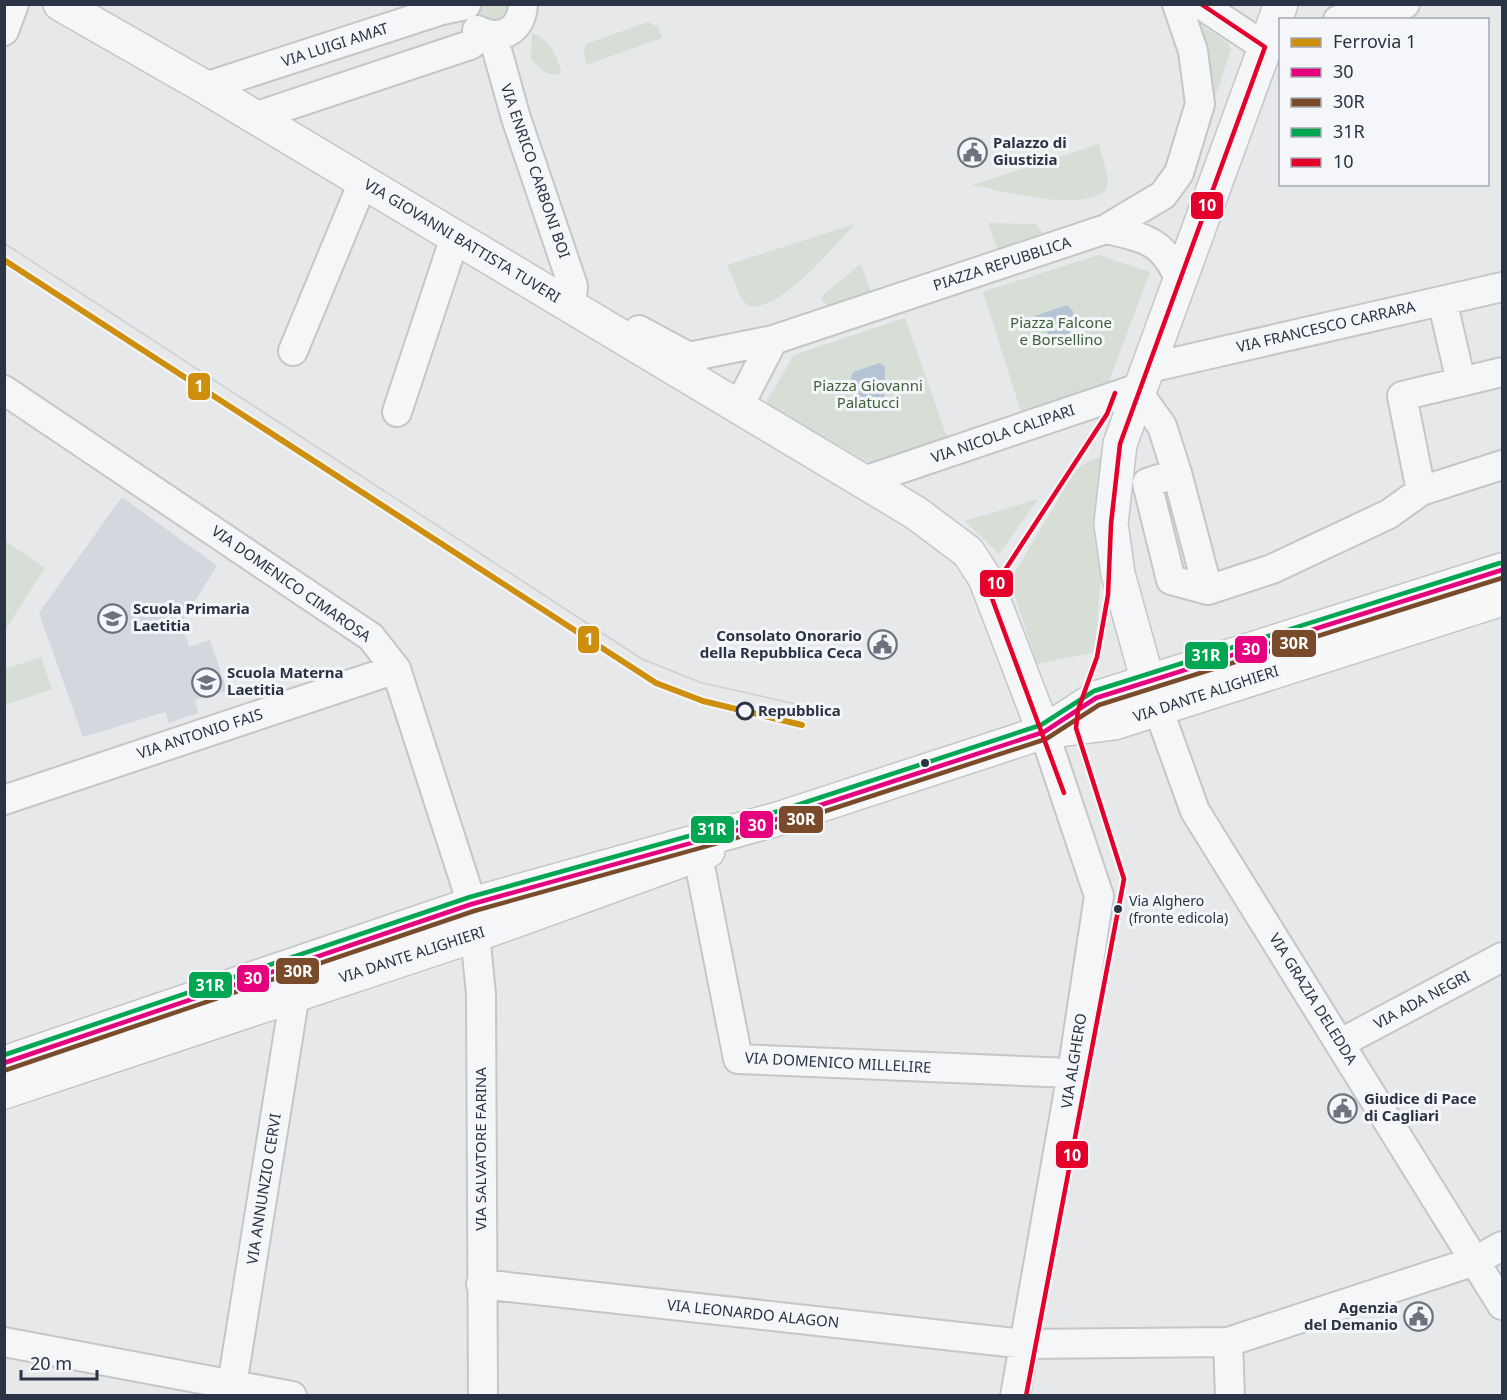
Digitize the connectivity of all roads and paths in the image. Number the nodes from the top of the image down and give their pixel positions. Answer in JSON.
{"nodes":[{"id":1,"x":14,"y":4,"type":"edge"},
{"id":2,"x":60,"y":4,"type":"edge"},
{"id":3,"x":523,"y":4,"type":"edge"},
{"id":4,"x":1177,"y":4,"type":"edge"},
{"id":5,"x":1200,"y":4,"type":"edge"},
{"id":6,"x":1281,"y":4,"type":"edge"},
{"id":7,"x":1405,"y":4,"type":"edge"},
{"id":8,"x":466,"y":5,"type":"edge"},
{"id":9,"x":1340,"y":13,"type":"edge"},
{"id":10,"x":4,"y":31,"type":"edge"},
{"id":11,"x":489,"y":35,"type":"junction"},
{"id":12,"x":1273,"y":44,"type":"edge"},
{"id":13,"x":205,"y":87,"type":"junction"},
{"id":14,"x":254,"y":117,"type":"junction"},
{"id":15,"x":363,"y":182,"type":"junction"},
{"id":16,"x":1106,"y":229,"type":"junction"},
{"id":17,"x":455,"y":237,"type":"junction"},
{"id":18,"x":1180,"y":281,"type":"junction"},
{"id":19,"x":1503,"y":287,"type":"edge"},
{"id":20,"x":572,"y":296,"type":"junction"},
{"id":21,"x":1446,"y":316,"type":"dead end"},
{"id":22,"x":772,"y":340,"type":"junction"},
{"id":23,"x":293,"y":351,"type":"dead end"},
{"id":24,"x":1503,"y":372,"type":"edge"},
{"id":25,"x":1461,"y":382,"type":"junction"},
{"id":26,"x":1143,"y":383,"type":"junction"},
{"id":27,"x":4,"y":390,"type":"edge"},
{"id":28,"x":739,"y":406,"type":"junction"},
{"id":29,"x":397,"y":412,"type":"dead end"},
{"id":30,"x":1503,"y":465,"type":"edge"},
{"id":31,"x":1177,"y":473,"type":"junction"},
{"id":32,"x":864,"y":481,"type":"junction"},
{"id":33,"x":1147,"y":483,"type":"junction"},
{"id":34,"x":1421,"y":491,"type":"junction"},
{"id":35,"x":1114,"y":495,"type":"junction"},
{"id":36,"x":1503,"y":570,"type":"edge"},
{"id":37,"x":1208,"y":590,"type":"junction"},
{"id":38,"x":1503,"y":599,"type":"edge"},
{"id":39,"x":396,"y":669,"type":"junction"},
{"id":40,"x":1152,"y":695,"type":"junction"},
{"id":41,"x":1044,"y":732,"type":"junction"},
{"id":42,"x":4,"y":800,"type":"edge"},
{"id":43,"x":781,"y":818,"type":"junction"},
{"id":44,"x":698,"y":856,"type":"junction"},
{"id":45,"x":472,"y":904,"type":"junction"},
{"id":46,"x":473,"y":936,"type":"junction"},
{"id":47,"x":1503,"y":957,"type":"edge"},
{"id":48,"x":295,"y":994,"type":"junction"},
{"id":49,"x":1341,"y":1043,"type":"junction"},
{"id":50,"x":4,"y":1063,"type":"edge"},
{"id":51,"x":1072,"y":1073,"type":"junction"},
{"id":52,"x":4,"y":1092,"type":"edge"},
{"id":53,"x":1503,"y":1246,"type":"edge"},
{"id":54,"x":1475,"y":1261,"type":"junction"},
{"id":55,"x":481,"y":1284,"type":"junction"},
{"id":56,"x":1503,"y":1305,"type":"edge"},
{"id":57,"x":4,"y":1342,"type":"edge"},
{"id":58,"x":1228,"y":1342,"type":"junction"},
{"id":59,"x":1024,"y":1344,"type":"junction"},
{"id":60,"x":232,"y":1385,"type":"junction"},
{"id":61,"x":292,"y":1395,"type":"edge"},
{"id":62,"x":483,"y":1395,"type":"edge"},
{"id":63,"x":1015,"y":1395,"type":"edge"},
{"id":64,"x":1230,"y":1395,"type":"edge"}],
"edges":[{"from":1,"to":10,"type":"street"},
{"from":2,"to":13,"type":"street","name":"VIA GIOVANNI BATTISTA TUVERI"},
{"from":3,"to":11,"type":"street"},
{"from":4,"to":16,"type":"street","name":"PIAZZA REPUBBLICA"},
{"from":5,"to":12,"type":"street"},
{"from":6,"to":12,"type":"street"},
{"from":7,"to":9,"type":"street"},
{"from":8,"to":11,"type":"street","name":"VIA ENRICO CARBONI BOI"},
{"from":8,"to":13,"type":"street","name":"VIA LUIGI AMAT"},
{"from":11,"to":14,"type":"street"},
{"from":11,"to":20,"type":"street","name":"VIA ENRICO CARBONI BOI"},
{"from":12,"to":18,"type":"street"},
{"from":13,"to":14,"type":"street","name":"VIA GIOVANNI BATTISTA TUVERI"},
{"from":14,"to":15,"type":"street","name":"VIA GIOVANNI BATTISTA TUVERI"},
{"from":15,"to":17,"type":"street","name":"VIA GIOVANNI BATTISTA TUVERI"},
{"from":15,"to":23,"type":"street"},
{"from":16,"to":18,"type":"street"},
{"from":16,"to":22,"type":"street","name":"PIAZZA REPUBBLICA"},
{"from":17,"to":20,"type":"street","name":"VIA GIOVANNI BATTISTA TUVERI"},
{"from":17,"to":29,"type":"street"},
{"from":18,"to":26,"type":"street"},
{"from":19,"to":26,"type":"street","name":"VIA FRANCESCO CARRARA"},
{"from":20,"to":22,"type":"street","name":"PIAZZA REPUBBLICA"},
{"from":20,"to":28,"type":"street","name":"VIA GIOVANNI BATTISTA TUVERI"},
{"from":21,"to":25,"type":"street"},
{"from":22,"to":28,"type":"street"},
{"from":24,"to":25,"type":"street"},
{"from":25,"to":34,"type":"street"},
{"from":26,"to":31,"type":"street"},
{"from":26,"to":32,"type":"street","name":"VIA NICOLA CALIPARI"},
{"from":26,"to":35,"type":"street"},
{"from":27,"to":39,"type":"street","name":"VIA DOMENICO CIMAROSA"},
{"from":28,"to":32,"type":"street","name":"VIA GIOVANNI BATTISTA TUVERI"},
{"from":30,"to":34,"type":"street"},
{"from":31,"to":33,"type":"street"},
{"from":31,"to":37,"type":"street"},
{"from":32,"to":41,"type":"street"},
{"from":33,"to":35,"type":"street"},
{"from":33,"to":37,"type":"street"},
{"from":34,"to":37,"type":"street"},
{"from":35,"to":40,"type":"street"},
{"from":36,"to":40,"type":"main road","name":"VIA DANTE ALIGHIERI"},
{"from":38,"to":40,"type":"main road","name":"VIA DANTE ALIGHIERI"},
{"from":39,"to":42,"type":"street","name":"VIA ANTONIO FAIS"},
{"from":39,"to":45,"type":"street","name":"VIA DOMENICO CIMAROSA"},
{"from":40,"to":41,"type":"main road","name":"VIA DANTE ALIGHIERI"},
{"from":40,"to":49,"type":"street","name":"VIA GRAZIA DELEDDA"},
{"from":41,"to":43,"type":"main road","name":"VIA DANTE ALIGHIERI"},
{"from":41,"to":51,"type":"street","name":"VIA ALGHERO"},
{"from":43,"to":44,"type":"street","name":"VIA DANTE ALIGHIERI"},
{"from":43,"to":45,"type":"main road","name":"VIA DANTE ALIGHIERI"},
{"from":44,"to":46,"type":"street","name":"VIA DANTE ALIGHIERI"},
{"from":44,"to":51,"type":"street","name":"VIA DOMENICO MILLELIRE"},
{"from":45,"to":46,"type":"street","name":"VIA SALVATORE FARINA"},
{"from":45,"to":50,"type":"main road","name":"VIA DANTE ALIGHIERI"},
{"from":46,"to":48,"type":"street","name":"VIA DANTE ALIGHIERI"},
{"from":46,"to":55,"type":"street","name":"VIA SALVATORE FARINA"},
{"from":47,"to":49,"type":"street","name":"VIA ADA NEGRI"},
{"from":48,"to":52,"type":"street","name":"VIA DANTE ALIGHIERI"},
{"from":48,"to":60,"type":"street","name":"VIA ANNUNZIO CERVI"},
{"from":49,"to":54,"type":"street","name":"VIA GRAZIA DELEDDA"},
{"from":51,"to":59,"type":"street","name":"VIA ALGHERO"},
{"from":53,"to":54,"type":"street","name":"VIA LEONARDO ALAGON"},
{"from":54,"to":56,"type":"street","name":"VIA GRAZIA DELEDDA"},
{"from":54,"to":58,"type":"street","name":"VIA LEONARDO ALAGON"},
{"from":55,"to":59,"type":"street","name":"VIA LEONARDO ALAGON"},
{"from":55,"to":62,"type":"street","name":"VIA SALVATORE FARINA"},
{"from":57,"to":60,"type":"street"},
{"from":58,"to":59,"type":"street","name":"VIA LEONARDO ALAGON"},
{"from":58,"to":64,"type":"street"},
{"from":59,"to":63,"type":"street","name":"VIA ALGHERO"},
{"from":60,"to":61,"type":"street"}]}
